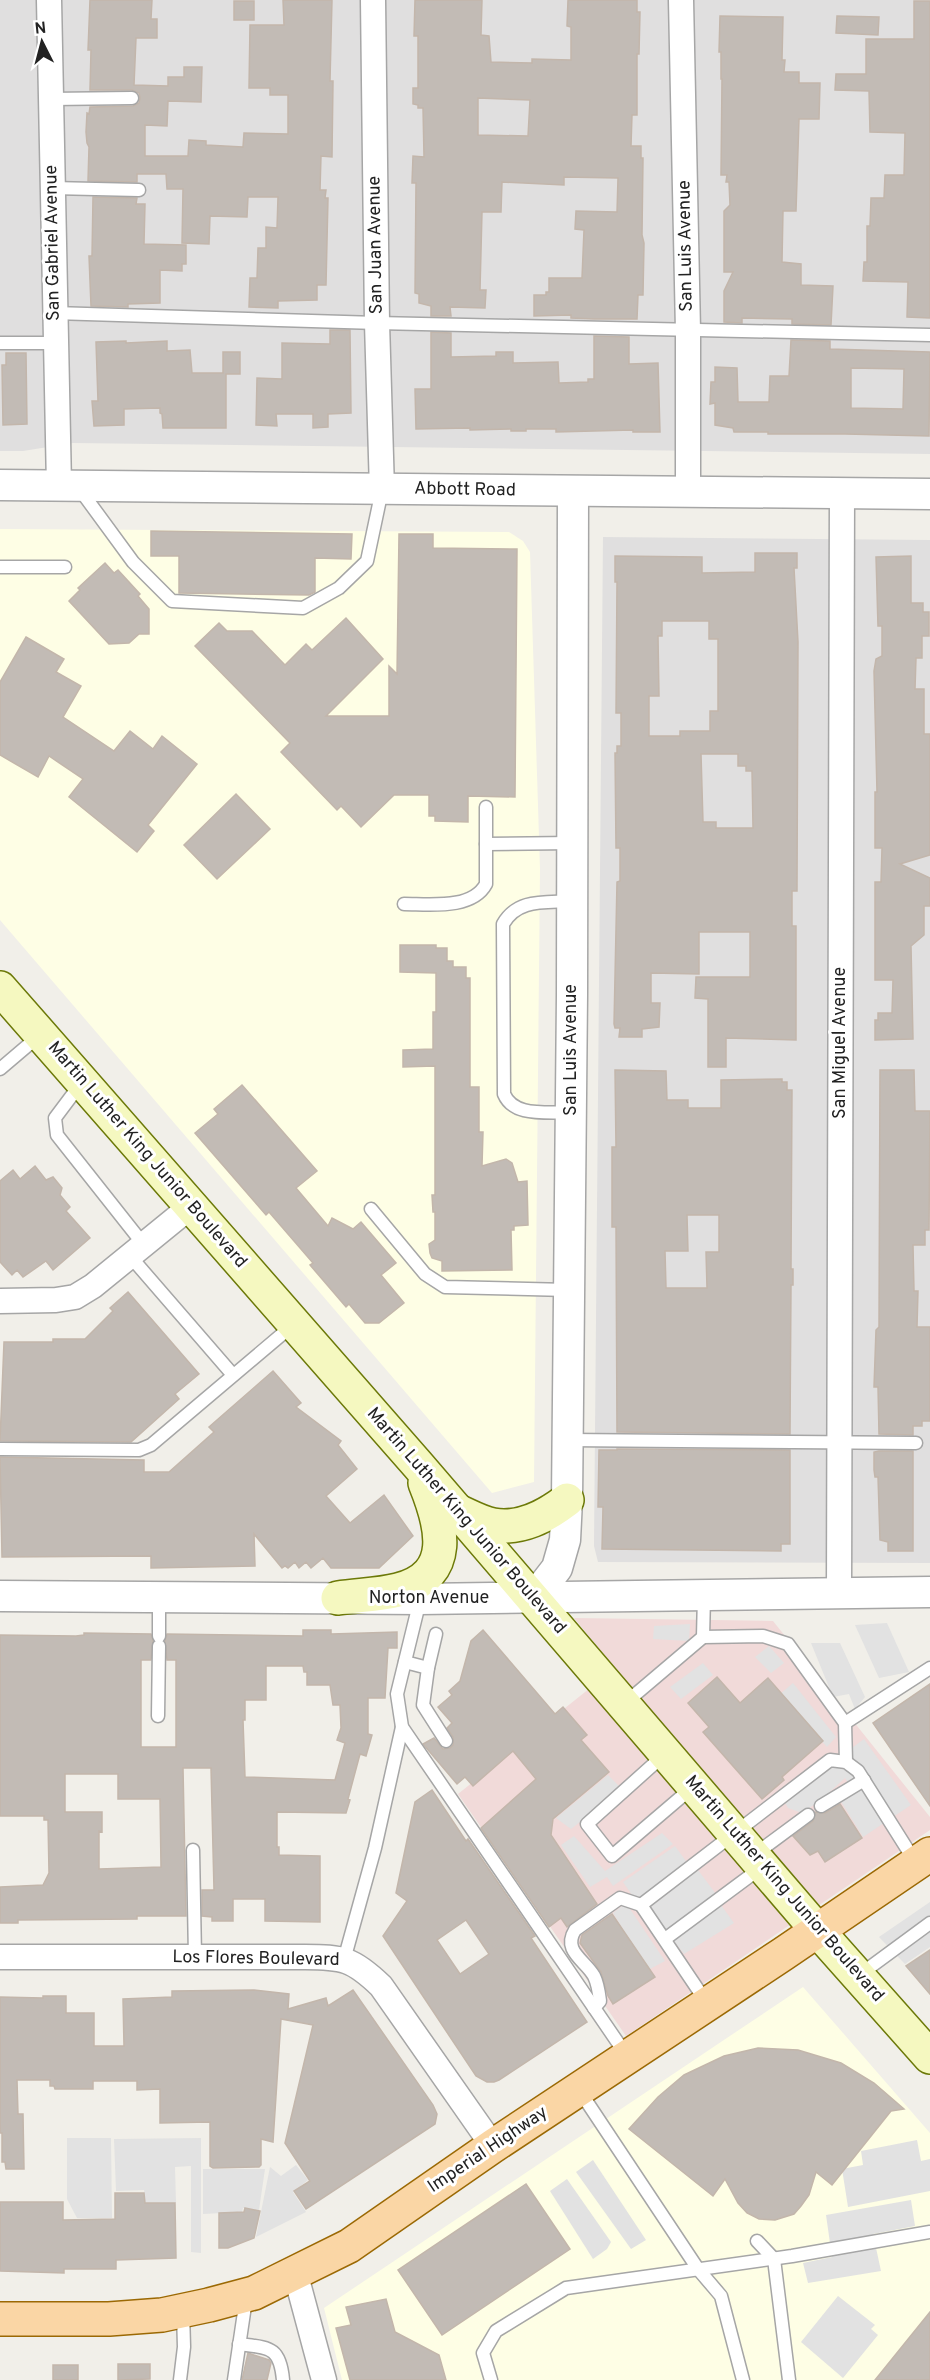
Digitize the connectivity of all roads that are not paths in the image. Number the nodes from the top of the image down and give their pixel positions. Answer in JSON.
{"nodes":[{"id":1,"x":49,"y":0,"type":"edge"},
{"id":2,"x":373,"y":0,"type":"edge"},
{"id":3,"x":681,"y":0,"type":"edge"},
{"id":4,"x":132,"y":98,"type":"dead end"},
{"id":5,"x":51,"y":99,"type":"junction"},
{"id":6,"x":52,"y":188,"type":"junction"},
{"id":7,"x":138,"y":190,"type":"dead end"},
{"id":8,"x":54,"y":313,"type":"junction"},
{"id":9,"x":377,"y":323,"type":"junction"},
{"id":10,"x":688,"y":331,"type":"junction"},
{"id":11,"x":930,"y":335,"type":"edge"},
{"id":12,"x":0,"y":343,"type":"edge"},
{"id":13,"x":54,"y":344,"type":"junction"},
{"id":14,"x":0,"y":485,"type":"edge"},
{"id":15,"x":68,"y":486,"type":"junction"},
{"id":16,"x":382,"y":490,"type":"junction"},
{"id":17,"x":573,"y":492,"type":"junction"},
{"id":18,"x":688,"y":492,"type":"junction"},
{"id":19,"x":842,"y":493,"type":"junction"},
{"id":20,"x":930,"y":494,"type":"edge"},
{"id":21,"x":0,"y":567,"type":"edge"},
{"id":22,"x":65,"y":567,"type":"dead end"},
{"id":23,"x":486,"y":807,"type":"dead end"},
{"id":24,"x":572,"y":843,"type":"junction"},
{"id":25,"x":486,"y":844,"type":"junction"},
{"id":26,"x":572,"y":901,"type":"junction"},
{"id":27,"x":404,"y":904,"type":"dead end"},
{"id":28,"x":0,"y":988,"type":"edge"},
{"id":29,"x":40,"y":1034,"type":"junction"},
{"id":30,"x":0,"y":1069,"type":"edge"},
{"id":31,"x":82,"y":1082,"type":"junction"},
{"id":32,"x":571,"y":1113,"type":"junction"},
{"id":33,"x":190,"y":1207,"type":"junction"},
{"id":34,"x":371,"y":1209,"type":"dead end"},
{"id":35,"x":137,"y":1250,"type":"junction"},
{"id":36,"x":569,"y":1290,"type":"junction"},
{"id":37,"x":0,"y":1301,"type":"edge"},
{"id":38,"x":295,"y":1323,"type":"junction"},
{"id":39,"x":233,"y":1375,"type":"junction"},
{"id":40,"x":568,"y":1440,"type":"junction"},
{"id":41,"x":838,"y":1441,"type":"junction"},
{"id":42,"x":916,"y":1443,"type":"dead end"},
{"id":43,"x":0,"y":1449,"type":"edge"},
{"id":44,"x":418,"y":1465,"type":"junction"},
{"id":45,"x":567,"y":1500,"type":"junction"},
{"id":46,"x":458,"y":1511,"type":"junction"},
{"id":47,"x":839,"y":1593,"type":"junction"},
{"id":48,"x":930,"y":1593,"type":"edge"},
{"id":49,"x":0,"y":1596,"type":"edge"},
{"id":50,"x":705,"y":1596,"type":"junction"},
{"id":51,"x":159,"y":1597,"type":"junction"},
{"id":52,"x":338,"y":1598,"type":"junction"},
{"id":53,"x":420,"y":1599,"type":"junction"},
{"id":54,"x":533,"y":1599,"type":"junction"},
{"id":55,"x":436,"y":1634,"type":"dead end"},
{"id":56,"x":703,"y":1636,"type":"junction"},
{"id":57,"x":405,"y":1662,"type":"junction"},
{"id":58,"x":428,"y":1668,"type":"junction"},
{"id":59,"x":928,"y":1669,"type":"edge"},
{"id":60,"x":624,"y":1704,"type":"junction"},
{"id":61,"x":158,"y":1716,"type":"dead end"},
{"id":62,"x":845,"y":1723,"type":"junction"},
{"id":63,"x":402,"y":1727,"type":"junction"},
{"id":64,"x":446,"y":1741,"type":"dead end"},
{"id":65,"x":666,"y":1754,"type":"junction"},
{"id":66,"x":846,"y":1762,"type":"junction"},
{"id":67,"x":864,"y":1780,"type":"junction"},
{"id":68,"x":694,"y":1786,"type":"junction"},
{"id":69,"x":821,"y":1806,"type":"dead end"},
{"id":70,"x":808,"y":1815,"type":"dead end"},
{"id":71,"x":193,"y":1850,"type":"dead end"},
{"id":72,"x":750,"y":1852,"type":"junction"},
{"id":73,"x":923,"y":1858,"type":"edge"},
{"id":74,"x":641,"y":1905,"type":"junction"},
{"id":75,"x":930,"y":1923,"type":"edge"},
{"id":76,"x":818,"y":1930,"type":"junction"},
{"id":77,"x":664,"y":1940,"type":"junction"},
{"id":78,"x":0,"y":1957,"type":"edge"},
{"id":79,"x":195,"y":1957,"type":"junction"},
{"id":80,"x":344,"y":1960,"type":"junction"},
{"id":81,"x":858,"y":1976,"type":"junction"},
{"id":82,"x":708,"y":2004,"type":"junction"},
{"id":83,"x":594,"y":2008,"type":"junction"},
{"id":84,"x":628,"y":2056,"type":"junction"},
{"id":85,"x":930,"y":2057,"type":"edge"},
{"id":86,"x":578,"y":2089,"type":"junction"},
{"id":87,"x":493,"y":2146,"type":"junction"},
{"id":88,"x":930,"y":2232,"type":"edge"},
{"id":89,"x":757,"y":2241,"type":"dead end"},
{"id":90,"x":774,"y":2259,"type":"junction"},
{"id":91,"x":698,"y":2269,"type":"junction"},
{"id":92,"x":296,"y":2272,"type":"junction"},
{"id":93,"x":246,"y":2295,"type":"junction"},
{"id":94,"x":183,"y":2311,"type":"junction"},
{"id":95,"x":0,"y":2319,"type":"edge"},
{"id":96,"x":239,"y":2344,"type":"junction"},
{"id":97,"x":180,"y":2380,"type":"edge"},
{"id":98,"x":234,"y":2380,"type":"edge"},
{"id":99,"x":283,"y":2380,"type":"edge"},
{"id":100,"x":324,"y":2380,"type":"edge"},
{"id":101,"x":491,"y":2380,"type":"edge"},
{"id":102,"x":743,"y":2380,"type":"edge"},
{"id":103,"x":789,"y":2380,"type":"edge"}],
"edges":[{"from":1,"to":5,"type":"street","name":"San Gabriel Avenue"},
{"from":2,"to":9,"type":"street","name":"San Juan Avenue"},
{"from":3,"to":10,"type":"street","name":"San Luis Avenue"},
{"from":4,"to":5,"type":"lane"},
{"from":5,"to":6,"type":"street","name":"San Gabriel Avenue"},
{"from":6,"to":7,"type":"lane"},
{"from":6,"to":8,"type":"street","name":"San Gabriel Avenue"},
{"from":8,"to":9,"type":"lane"},
{"from":8,"to":13,"type":"street","name":"San Gabriel Avenue"},
{"from":9,"to":10,"type":"lane"},
{"from":9,"to":16,"type":"street","name":"San Juan Avenue"},
{"from":10,"to":11,"type":"lane"},
{"from":10,"to":18,"type":"street","name":"San Luis Avenue"},
{"from":12,"to":13,"type":"lane"},
{"from":13,"to":15,"type":"street","name":"San Gabriel Avenue"},
{"from":14,"to":15,"type":"street","name":"Abbott Road"},
{"from":15,"to":16,"type":"street","name":"Abbott Road"},
{"from":15,"to":16,"type":"lane"},
{"from":16,"to":17,"type":"street","name":"Abbott Road"},
{"from":17,"to":18,"type":"street","name":"Abbott Road"},
{"from":17,"to":24,"type":"street","name":"San Luis Avenue"},
{"from":18,"to":19,"type":"street","name":"Abbott Road"},
{"from":19,"to":20,"type":"street","name":"Abbott Road"},
{"from":19,"to":41,"type":"street","name":"San Miguel Avenue"},
{"from":21,"to":22,"type":"lane"},
{"from":23,"to":25,"type":"lane"},
{"from":24,"to":25,"type":"lane"},
{"from":24,"to":26,"type":"street","name":"San Luis Avenue"},
{"from":25,"to":27,"type":"lane"},
{"from":26,"to":32,"type":"street","name":"San Luis Avenue"},
{"from":26,"to":32,"type":"lane"},
{"from":28,"to":29,"type":"main road","name":"Martin Luther King Junior Boulevard"},
{"from":29,"to":30,"type":"lane"},
{"from":29,"to":31,"type":"main road","name":"Martin Luther King Junior Boulevard"},
{"from":31,"to":33,"type":"main road","name":"Martin Luther King Junior Boulevard"},
{"from":31,"to":35,"type":"lane"},
{"from":32,"to":36,"type":"street","name":"San Luis Avenue"},
{"from":33,"to":35,"type":"street"},
{"from":33,"to":38,"type":"main road","name":"Martin Luther King Junior Boulevard"},
{"from":34,"to":36,"type":"lane"},
{"from":35,"to":37,"type":"street"},
{"from":35,"to":39,"type":"lane"},
{"from":36,"to":40,"type":"street","name":"San Luis Avenue"},
{"from":38,"to":39,"type":"lane"},
{"from":38,"to":44,"type":"main road","name":"Martin Luther King Junior Boulevard"},
{"from":39,"to":43,"type":"lane"},
{"from":40,"to":41,"type":"lane"},
{"from":40,"to":45,"type":"street","name":"San Luis Avenue"},
{"from":41,"to":42,"type":"lane"},
{"from":41,"to":47,"type":"street","name":"San Miguel Avenue"},
{"from":44,"to":46,"type":"main road","name":"Martin Luther King Junior Boulevard"},
{"from":44,"to":52,"type":"main road"},
{"from":45,"to":46,"type":"main road"},
{"from":45,"to":54,"type":"street","name":"San Luis Avenue"},
{"from":46,"to":54,"type":"main road","name":"Martin Luther King Junior Boulevard"},
{"from":47,"to":48,"type":"street","name":"Norton Avenue"},
{"from":47,"to":50,"type":"street","name":"Norton Avenue"},
{"from":49,"to":51,"type":"street","name":"Norton Avenue"},
{"from":50,"to":54,"type":"street","name":"Norton Avenue"},
{"from":50,"to":56,"type":"lane"},
{"from":51,"to":52,"type":"street","name":"Norton Avenue"},
{"from":51,"to":61,"type":"lane"},
{"from":52,"to":53,"type":"street","name":"Norton Avenue"},
{"from":53,"to":54,"type":"street","name":"Norton Avenue"},
{"from":53,"to":57,"type":"lane"},
{"from":54,"to":60,"type":"main road","name":"Martin Luther King Junior Boulevard"},
{"from":55,"to":58,"type":"lane"},
{"from":56,"to":60,"type":"lane"},
{"from":56,"to":62,"type":"lane"},
{"from":57,"to":58,"type":"lane"},
{"from":57,"to":63,"type":"lane"},
{"from":58,"to":64,"type":"lane"},
{"from":59,"to":62,"type":"lane"},
{"from":60,"to":65,"type":"main road","name":"Martin Luther King Junior Boulevard"},
{"from":62,"to":66,"type":"lane"},
{"from":63,"to":80,"type":"lane"},
{"from":63,"to":83,"type":"lane"},
{"from":65,"to":68,"type":"main road","name":"Martin Luther King Junior Boulevard"},
{"from":65,"to":68,"type":"lane"},
{"from":66,"to":67,"type":"lane"},
{"from":66,"to":72,"type":"lane"},
{"from":67,"to":69,"type":"lane"},
{"from":67,"to":73,"type":"lane"},
{"from":68,"to":72,"type":"main road","name":"Martin Luther King Junior Boulevard"},
{"from":70,"to":72,"type":"lane"},
{"from":71,"to":79,"type":"lane"},
{"from":72,"to":74,"type":"lane"},
{"from":72,"to":76,"type":"main road","name":"Martin Luther King Junior Boulevard"},
{"from":72,"to":77,"type":"lane"},
{"from":73,"to":76,"type":"main road","name":"Imperial Highway"},
{"from":74,"to":77,"type":"lane"},
{"from":74,"to":83,"type":"lane"},
{"from":75,"to":81,"type":"lane"},
{"from":76,"to":81,"type":"main road","name":"Martin Luther King Junior Boulevard"},
{"from":76,"to":82,"type":"main road","name":"Imperial Highway"},
{"from":77,"to":82,"type":"lane"},
{"from":78,"to":79,"type":"street","name":"Los Flores Boulevard"},
{"from":79,"to":80,"type":"street","name":"Los Flores Boulevard"},
{"from":80,"to":87,"type":"street","name":"Los Flores Boulevard"},
{"from":81,"to":85,"type":"main road","name":"Martin Luther King Junior Boulevard"},
{"from":82,"to":84,"type":"main road","name":"Imperial Highway"},
{"from":83,"to":84,"type":"lane"},
{"from":84,"to":86,"type":"main road","name":"Imperial Highway"},
{"from":86,"to":87,"type":"main road","name":"Imperial Highway"},
{"from":86,"to":91,"type":"lane"},
{"from":87,"to":92,"type":"main road","name":"Imperial Highway"},
{"from":88,"to":90,"type":"lane"},
{"from":89,"to":90,"type":"lane"},
{"from":90,"to":91,"type":"lane"},
{"from":90,"to":103,"type":"lane"},
{"from":91,"to":101,"type":"lane"},
{"from":91,"to":102,"type":"lane"},
{"from":92,"to":93,"type":"main road","name":"Imperial Highway"},
{"from":92,"to":100,"type":"street"},
{"from":93,"to":94,"type":"main road","name":"Imperial Highway"},
{"from":93,"to":96,"type":"lane"},
{"from":94,"to":95,"type":"main road","name":"Imperial Highway"},
{"from":94,"to":97,"type":"lane"},
{"from":96,"to":98,"type":"lane"},
{"from":96,"to":99,"type":"lane"}]}
